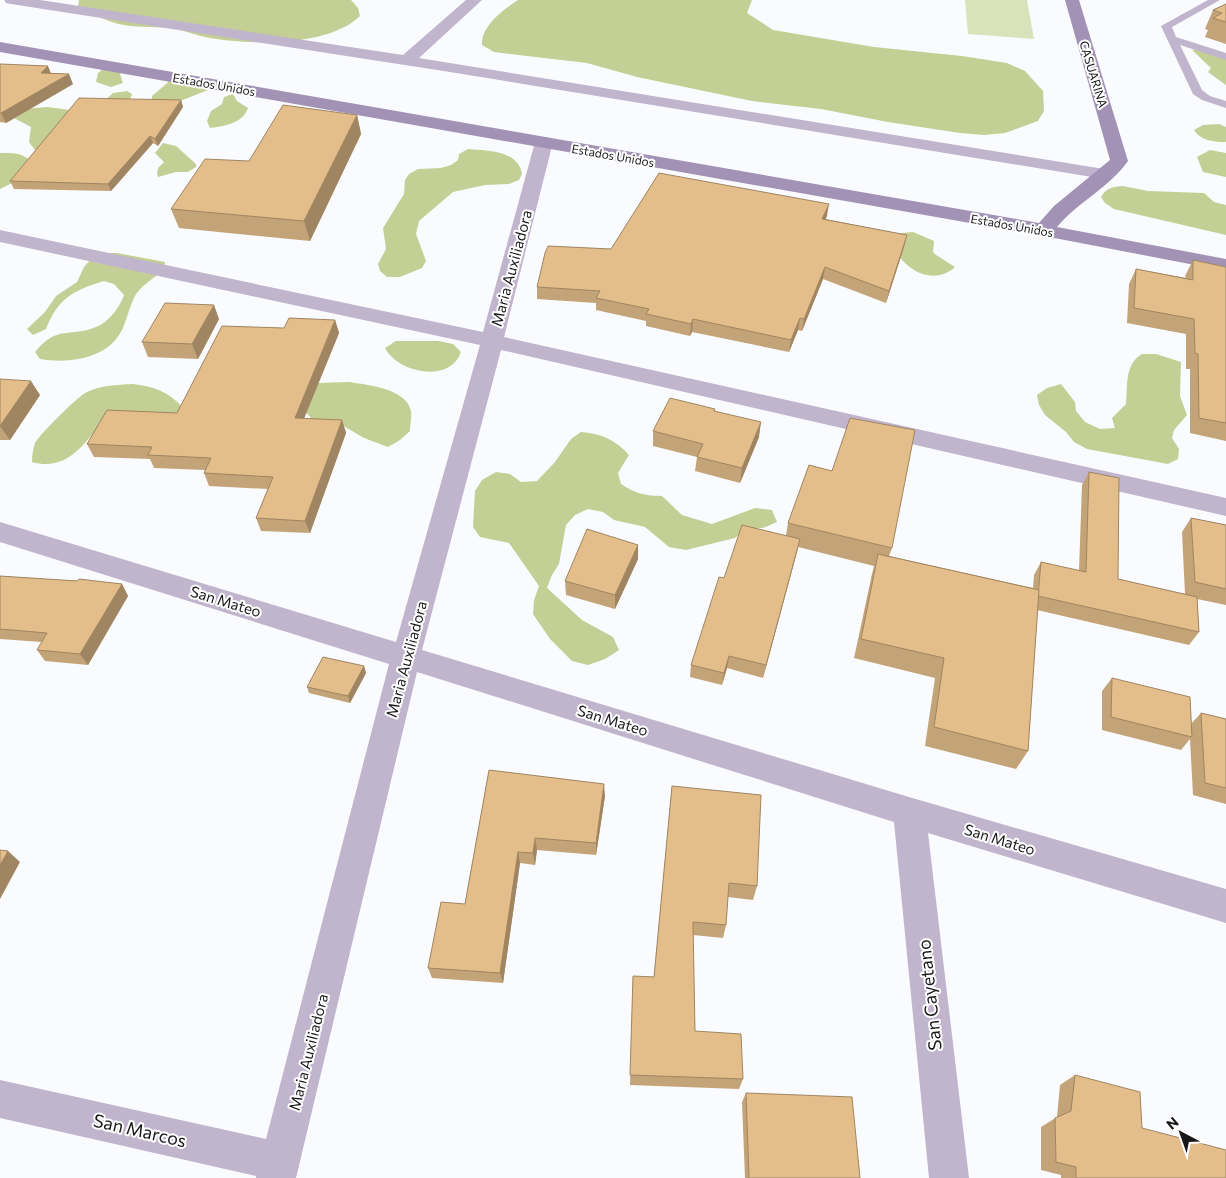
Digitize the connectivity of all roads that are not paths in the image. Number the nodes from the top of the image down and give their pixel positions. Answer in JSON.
{"nodes":[{"id":1,"x":11,"y":0,"type":"edge"},
{"id":2,"x":474,"y":0,"type":"edge"},
{"id":3,"x":1072,"y":0,"type":"edge"},
{"id":4,"x":1215,"y":0,"type":"edge"},
{"id":5,"x":1174,"y":39,"type":"junction"},
{"id":6,"x":0,"y":47,"type":"edge"},
{"id":7,"x":1226,"y":57,"type":"edge"},
{"id":8,"x":407,"y":60,"type":"junction"},
{"id":9,"x":1226,"y":106,"type":"edge"},
{"id":10,"x":544,"y":142,"type":"junction"},
{"id":11,"x":1104,"y":174,"type":"junction"},
{"id":12,"x":1044,"y":230,"type":"junction"},
{"id":13,"x":0,"y":236,"type":"edge"},
{"id":14,"x":1226,"y":265,"type":"edge"},
{"id":15,"x":492,"y":341,"type":"junction"},
{"id":16,"x":1226,"y":507,"type":"edge"},
{"id":17,"x":0,"y":532,"type":"edge"},
{"id":18,"x":406,"y":656,"type":"junction"},
{"id":19,"x":909,"y":812,"type":"junction"},
{"id":20,"x":1226,"y":906,"type":"edge"},
{"id":21,"x":0,"y":1099,"type":"edge"},
{"id":22,"x":278,"y":1170,"type":"edge"},
{"id":23,"x":949,"y":1178,"type":"edge"}],
"edges":[{"from":1,"to":8,"type":"street"},
{"from":2,"to":8,"type":"street"},
{"from":3,"to":11,"type":"street","name":"CASUARINA"},
{"from":4,"to":5,"type":"lane"},
{"from":5,"to":7,"type":"lane"},
{"from":5,"to":9,"type":"lane"},
{"from":6,"to":10,"type":"street","name":"Estados Unidos"},
{"from":8,"to":11,"type":"street"},
{"from":10,"to":12,"type":"street","name":"Estados Unidos"},
{"from":10,"to":15,"type":"street","name":"Maria Auxiliadora"},
{"from":11,"to":12,"type":"street"},
{"from":12,"to":14,"type":"street","name":"Estados Unidos"},
{"from":13,"to":15,"type":"street"},
{"from":15,"to":16,"type":"street"},
{"from":15,"to":18,"type":"street","name":"Maria Auxiliadora"},
{"from":17,"to":18,"type":"street","name":"San Mateo"},
{"from":18,"to":19,"type":"street","name":"San Mateo"},
{"from":18,"to":22,"type":"street","name":"Maria Auxiliadora"},
{"from":19,"to":20,"type":"street","name":"San Mateo"},
{"from":19,"to":23,"type":"street","name":"San Cayetano"},
{"from":21,"to":22,"type":"street","name":"San Marcos"}]}
